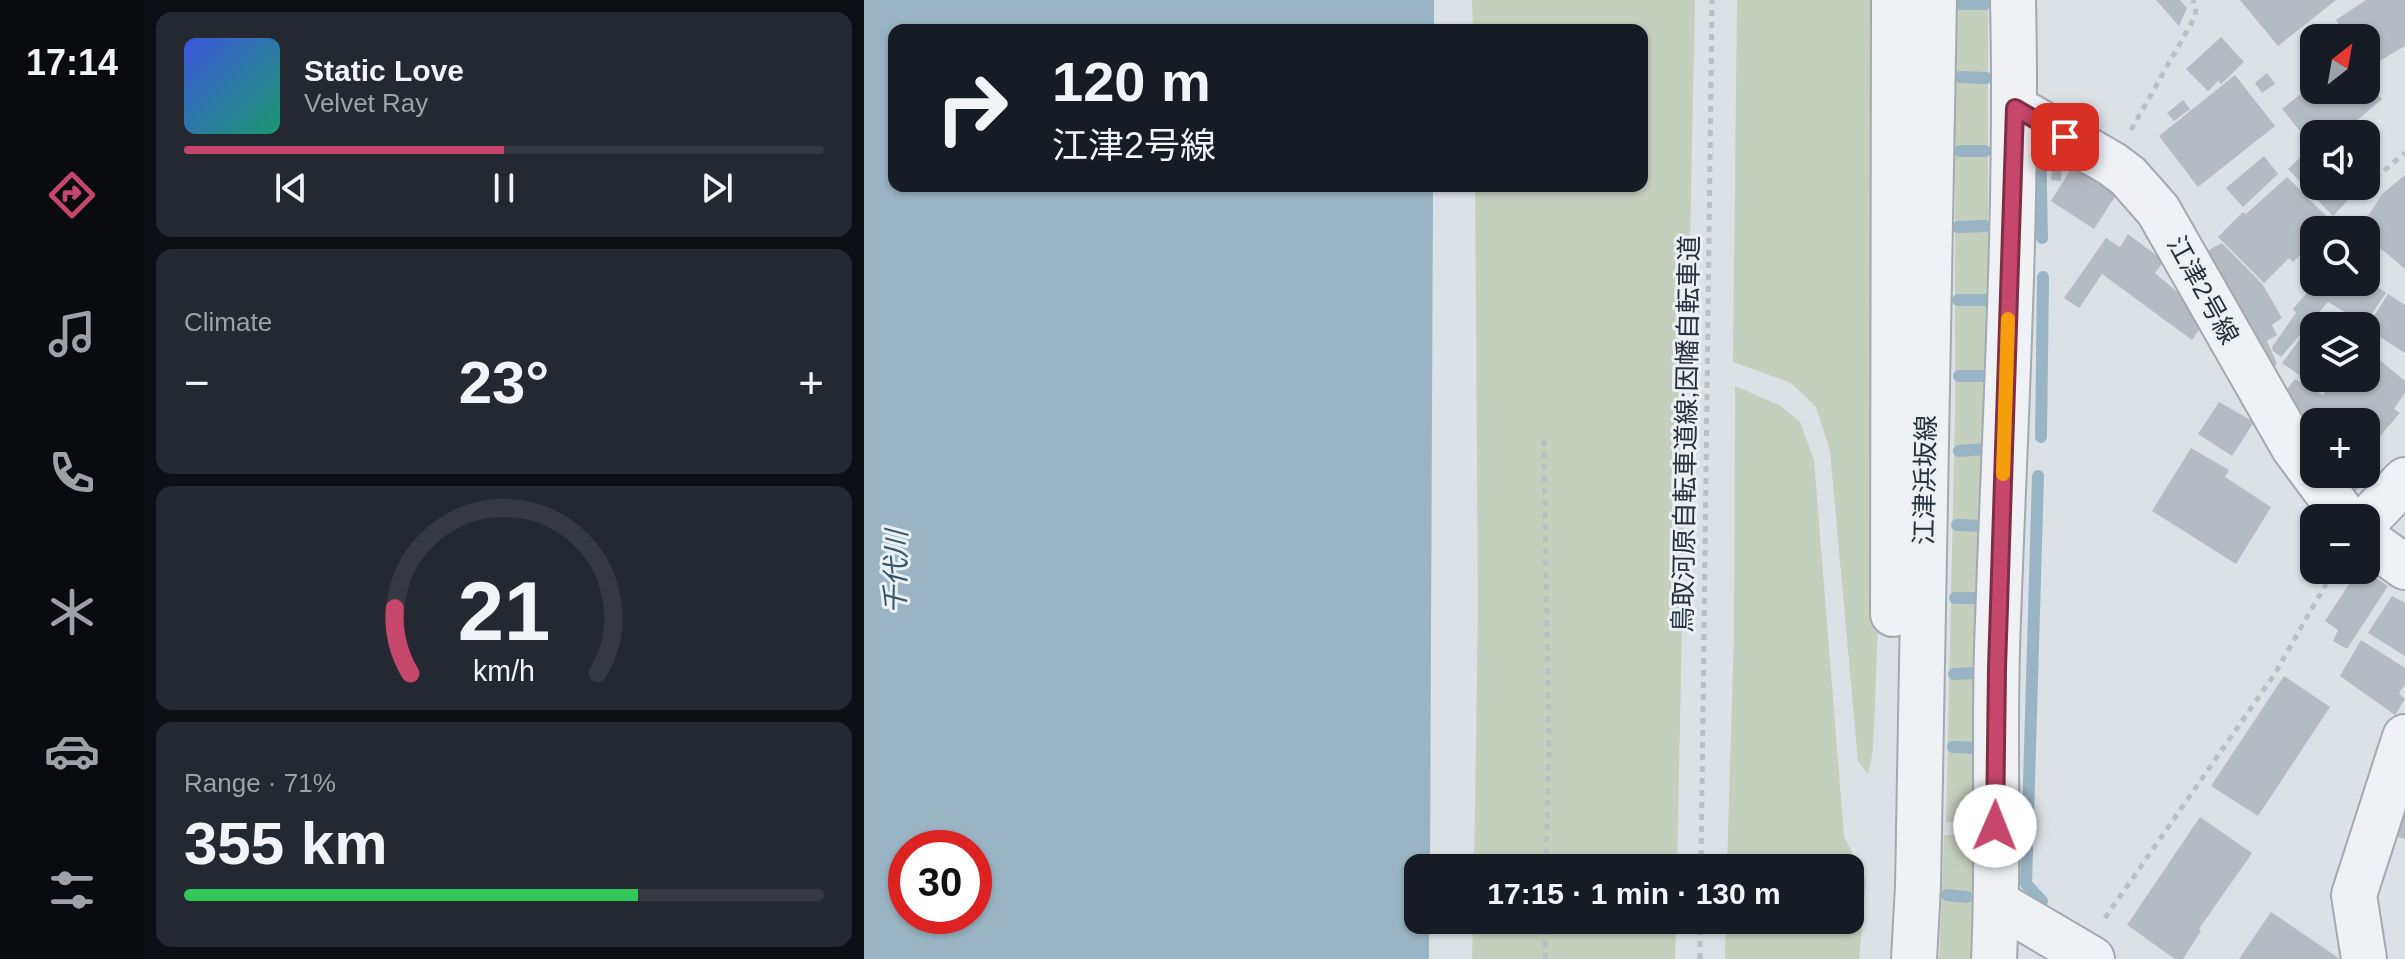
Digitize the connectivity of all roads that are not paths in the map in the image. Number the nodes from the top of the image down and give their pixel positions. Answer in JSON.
{"nodes":[{"id":1,"x":1894,"y":0,"type":"edge"},
{"id":2,"x":1934,"y":0,"type":"edge"},
{"id":3,"x":2013,"y":0,"type":"edge"},
{"id":4,"x":2015,"y":108,"type":"junction"},
{"id":5,"x":2405,"y":480,"type":"edge"},
{"id":6,"x":2336,"y":504,"type":"edge"},
{"id":7,"x":2380,"y":506,"type":"edge"},
{"id":8,"x":2380,"y":549,"type":"edge"},
{"id":9,"x":2405,"y":567,"type":"edge"},
{"id":10,"x":2405,"y":737,"type":"edge"},
{"id":11,"x":1997,"y":903,"type":"junction"},
{"id":12,"x":2087,"y":955,"type":"edge"},
{"id":13,"x":1884,"y":959,"type":"edge"},
{"id":14,"x":1914,"y":959,"type":"edge"},
{"id":15,"x":1994,"y":959,"type":"edge"},
{"id":16,"x":2364,"y":959,"type":"edge"}],
"edges":[{"from":1,"to":13,"type":"street"},
{"from":2,"to":14,"type":"street","name":"江津浜坂線"},
{"from":3,"to":4,"type":"street"},
{"from":4,"to":6,"type":"street","name":"江津2号線"},
{"from":4,"to":11,"type":"street"},
{"from":5,"to":7,"type":"street"},
{"from":8,"to":9,"type":"street"},
{"from":10,"to":16,"type":"street"},
{"from":11,"to":12,"type":"street"},
{"from":11,"to":15,"type":"street"}]}
